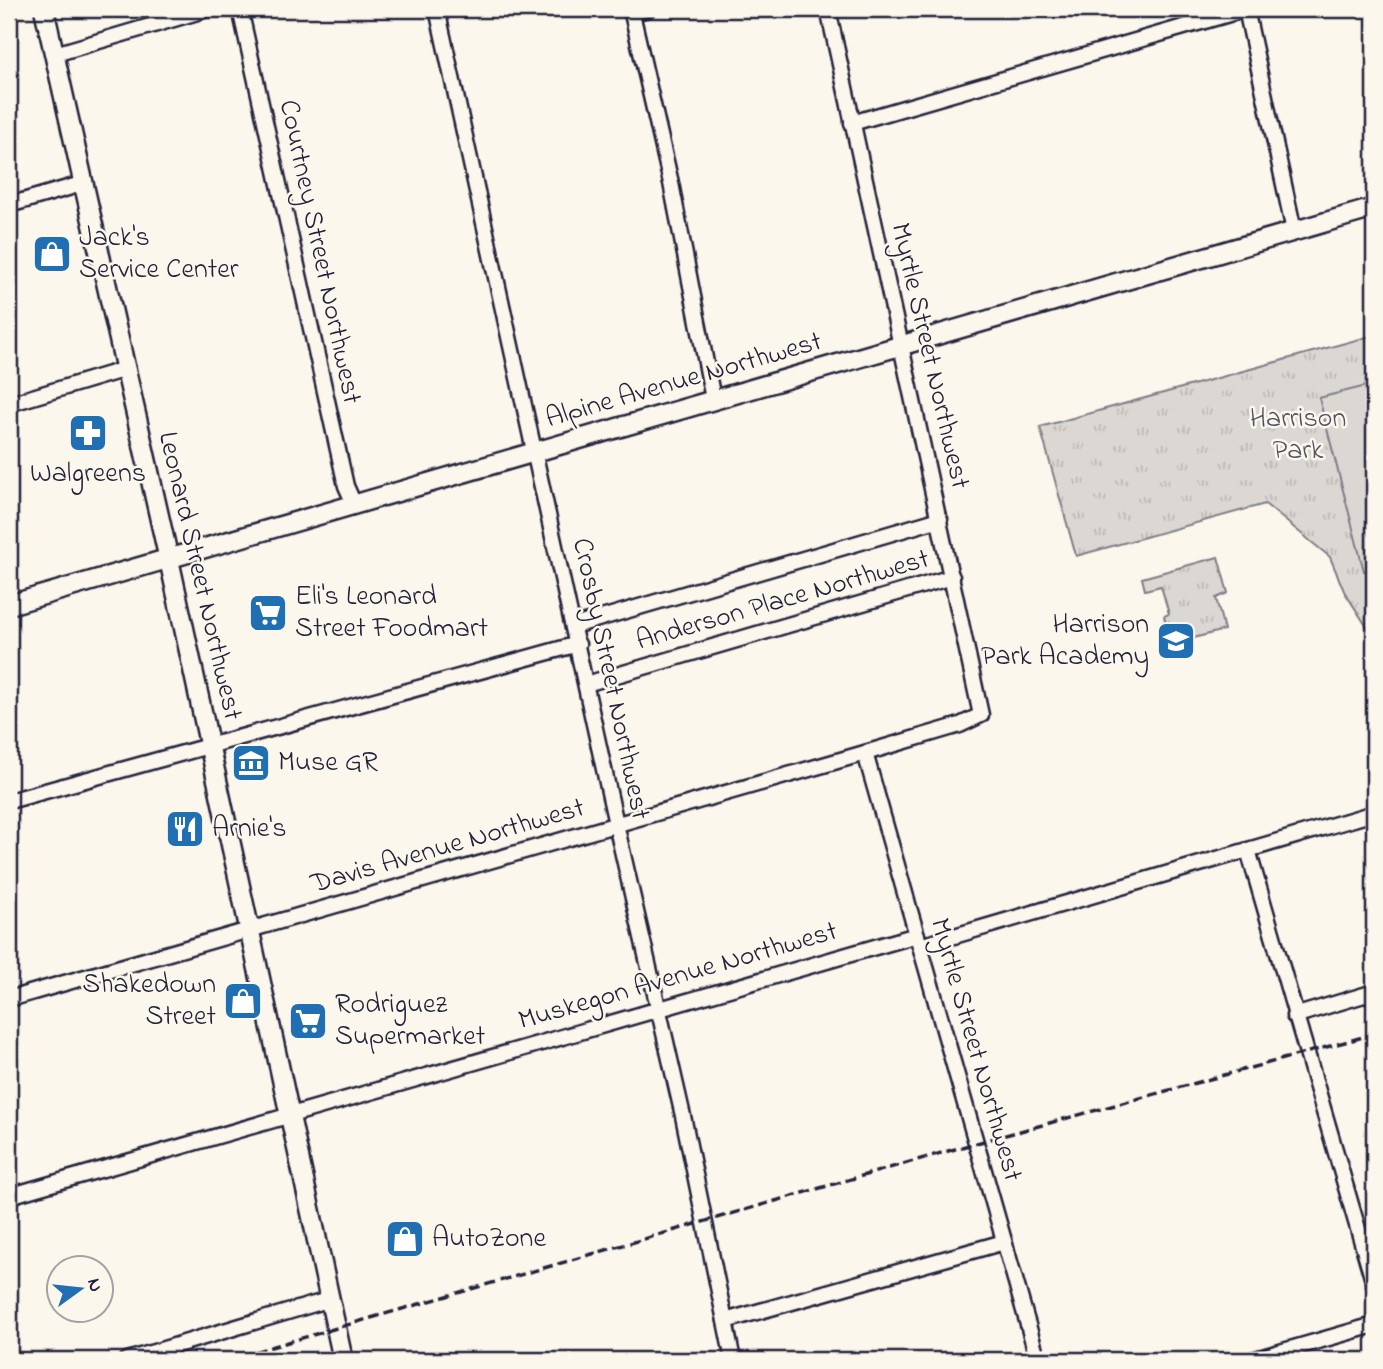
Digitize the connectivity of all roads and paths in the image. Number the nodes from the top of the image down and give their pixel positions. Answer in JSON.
{"nodes":[{"id":1,"x":44,"y":9,"type":"edge"},
{"id":2,"x":208,"y":9,"type":"edge"},
{"id":3,"x":240,"y":9,"type":"edge"},
{"id":4,"x":437,"y":9,"type":"edge"},
{"id":5,"x":648,"y":9,"type":"edge"},
{"id":6,"x":828,"y":9,"type":"edge"},
{"id":7,"x":1246,"y":9,"type":"edge"},
{"id":8,"x":631,"y":11,"type":"edge"},
{"id":9,"x":55,"y":54,"type":"junction"},
{"id":10,"x":852,"y":123,"type":"junction"},
{"id":11,"x":85,"y":183,"type":"junction"},
{"id":12,"x":9,"y":205,"type":"edge"},
{"id":13,"x":1374,"y":208,"type":"edge"},
{"id":14,"x":1294,"y":231,"type":"junction"},
{"id":15,"x":901,"y":345,"type":"junction"},
{"id":16,"x":126,"y":369,"type":"junction"},
{"id":17,"x":713,"y":399,"type":"junction"},
{"id":18,"x":9,"y":404,"type":"edge"},
{"id":19,"x":535,"y":452,"type":"junction"},
{"id":20,"x":354,"y":504,"type":"junction"},
{"id":21,"x":940,"y":519,"type":"junction"},
{"id":22,"x":169,"y":558,"type":"junction"},
{"id":23,"x":952,"y":577,"type":"junction"},
{"id":24,"x":9,"y":605,"type":"edge"},
{"id":25,"x":574,"y":626,"type":"junction"},
{"id":26,"x":578,"y":644,"type":"junction"},
{"id":27,"x":586,"y":684,"type":"junction"},
{"id":28,"x":981,"y":715,"type":"joint"},
{"id":29,"x":210,"y":743,"type":"junction"},
{"id":30,"x":865,"y":753,"type":"junction"},
{"id":31,"x":9,"y":801,"type":"edge"},
{"id":32,"x":1374,"y":813,"type":"edge"},
{"id":33,"x":616,"y":824,"type":"junction"},
{"id":34,"x":1248,"y":850,"type":"junction"},
{"id":35,"x":249,"y":929,"type":"junction"},
{"id":36,"x":919,"y":940,"type":"junction"},
{"id":37,"x":1374,"y":992,"type":"edge"},
{"id":38,"x":9,"y":999,"type":"edge"},
{"id":39,"x":658,"y":1007,"type":"junction"},
{"id":40,"x":1294,"y":1016,"type":"junction"},
{"id":41,"x":289,"y":1113,"type":"junction"},
{"id":42,"x":9,"y":1196,"type":"edge"},
{"id":43,"x":1004,"y":1242,"type":"junction"},
{"id":44,"x":1374,"y":1284,"type":"edge"},
{"id":45,"x":331,"y":1299,"type":"junction"},
{"id":46,"x":725,"y":1321,"type":"junction"},
{"id":47,"x":1374,"y":1325,"type":"edge"},
{"id":48,"x":127,"y":1360,"type":"edge"},
{"id":49,"x":343,"y":1360,"type":"edge"},
{"id":50,"x":733,"y":1360,"type":"edge"},
{"id":51,"x":1038,"y":1360,"type":"edge"},
{"id":52,"x":1252,"y":1360,"type":"edge"}],
"edges":[{"from":1,"to":9,"type":"main road","name":"Leonard Street Northwest"},
{"from":2,"to":9,"type":"street"},
{"from":3,"to":20,"type":"street","name":"Courtney Street Northwest"},
{"from":4,"to":19,"type":"street","name":"Crosby Street Northwest"},
{"from":5,"to":8,"type":"street"},
{"from":6,"to":10,"type":"street","name":"Myrtle Street Northwest"},
{"from":7,"to":10,"type":"street"},
{"from":7,"to":14,"type":"street"},
{"from":8,"to":17,"type":"street"},
{"from":9,"to":11,"type":"main road","name":"Leonard Street Northwest"},
{"from":10,"to":15,"type":"street","name":"Myrtle Street Northwest"},
{"from":11,"to":12,"type":"street"},
{"from":11,"to":16,"type":"main road","name":"Leonard Street Northwest"},
{"from":13,"to":14,"type":"main road","name":"Alpine Avenue Northwest"},
{"from":14,"to":15,"type":"main road","name":"Alpine Avenue Northwest"},
{"from":15,"to":17,"type":"main road","name":"Alpine Avenue Northwest"},
{"from":15,"to":21,"type":"street","name":"Myrtle Street Northwest"},
{"from":16,"to":18,"type":"street"},
{"from":16,"to":22,"type":"main road","name":"Leonard Street Northwest"},
{"from":17,"to":19,"type":"main road","name":"Alpine Avenue Northwest"},
{"from":19,"to":20,"type":"main road","name":"Alpine Avenue Northwest"},
{"from":19,"to":25,"type":"street","name":"Crosby Street Northwest"},
{"from":20,"to":22,"type":"main road","name":"Alpine Avenue Northwest"},
{"from":21,"to":23,"type":"street","name":"Myrtle Street Northwest"},
{"from":21,"to":25,"type":"street"},
{"from":22,"to":24,"type":"main road","name":"Alpine Avenue Northwest"},
{"from":22,"to":29,"type":"main road","name":"Leonard Street Northwest"},
{"from":23,"to":27,"type":"street","name":"Anderson Place Northwest"},
{"from":23,"to":28,"type":"street","name":"Myrtle Street Northwest"},
{"from":25,"to":26,"type":"street","name":"Crosby Street Northwest"},
{"from":26,"to":27,"type":"street","name":"Crosby Street Northwest"},
{"from":26,"to":29,"type":"street"},
{"from":27,"to":33,"type":"street","name":"Crosby Street Northwest"},
{"from":28,"to":30,"type":"street","name":"Davis Avenue Northwest"},
{"from":29,"to":31,"type":"street"},
{"from":29,"to":35,"type":"main road","name":"Leonard Street Northwest"},
{"from":30,"to":33,"type":"street","name":"Davis Avenue Northwest"},
{"from":30,"to":36,"type":"street","name":"Myrtle Street Northwest"},
{"from":32,"to":34,"type":"street","name":"Muskegon Avenue Northwest"},
{"from":33,"to":35,"type":"street","name":"Davis Avenue Northwest"},
{"from":33,"to":39,"type":"street","name":"Crosby Street Northwest"},
{"from":34,"to":36,"type":"street","name":"Muskegon Avenue Northwest"},
{"from":34,"to":40,"type":"street"},
{"from":35,"to":38,"type":"street","name":"Davis Avenue Northwest"},
{"from":35,"to":41,"type":"main road","name":"Leonard Street Northwest"},
{"from":36,"to":39,"type":"street","name":"Muskegon Avenue Northwest"},
{"from":36,"to":43,"type":"street","name":"Myrtle Street Northwest"},
{"from":37,"to":40,"type":"street"},
{"from":39,"to":41,"type":"street","name":"Muskegon Avenue Northwest"},
{"from":39,"to":46,"type":"street","name":"Crosby Street Northwest"},
{"from":40,"to":44,"type":"street"},
{"from":41,"to":42,"type":"street","name":"Muskegon Avenue Northwest"},
{"from":41,"to":45,"type":"main road","name":"Leonard Street Northwest"},
{"from":43,"to":46,"type":"street"},
{"from":43,"to":51,"type":"street","name":"Myrtle Street Northwest"},
{"from":45,"to":48,"type":"street"},
{"from":45,"to":49,"type":"main road","name":"Leonard Street Northwest"},
{"from":46,"to":50,"type":"street","name":"Crosby Street Northwest"},
{"from":47,"to":52,"type":"street"}]}
